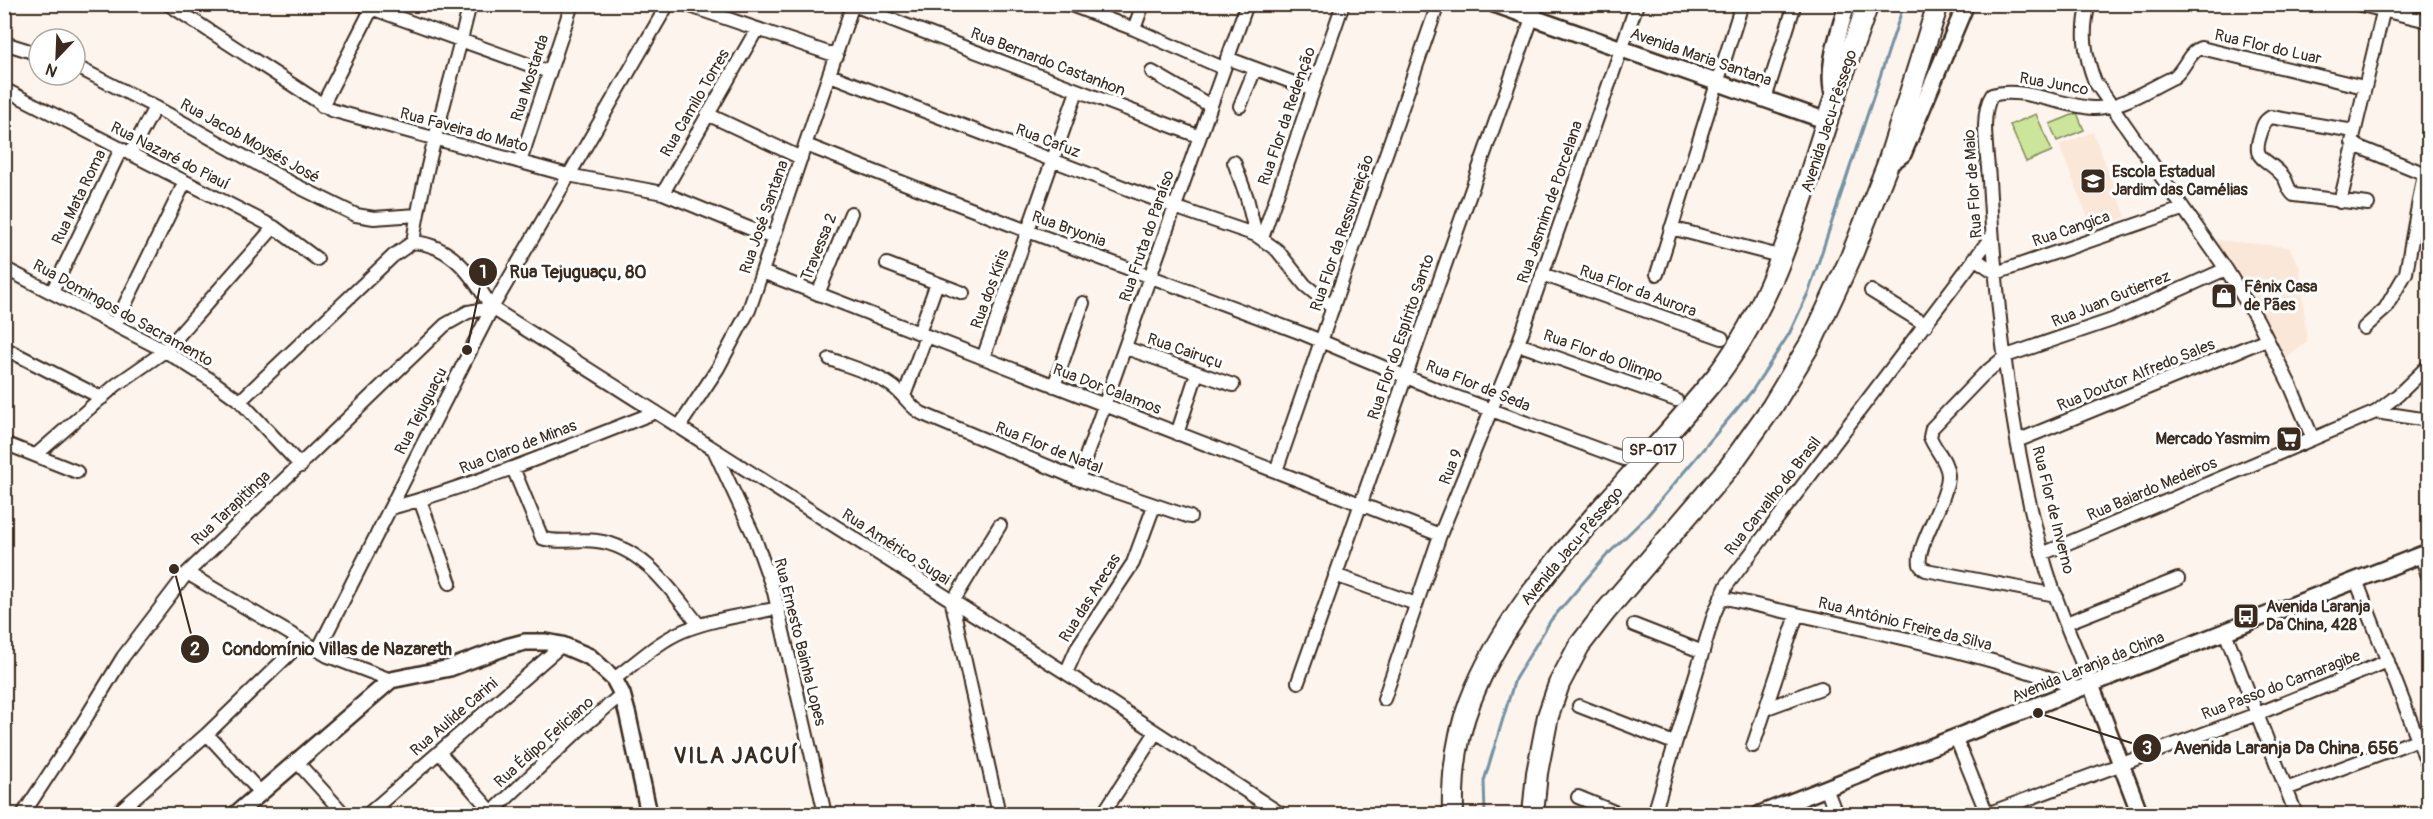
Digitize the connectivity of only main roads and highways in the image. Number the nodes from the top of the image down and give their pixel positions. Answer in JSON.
{"nodes":[{"id":1,"x":1868,"y":4,"type":"edge"},
{"id":2,"x":1938,"y":4,"type":"edge"},
{"id":3,"x":1453,"y":814,"type":"edge"},
{"id":4,"x":1533,"y":814,"type":"edge"}],
"edges":[{"from":1,"to":3,"type":"highway","name":"Avenida Jacu-Pêssego","number":"SP-017"},
{"from":2,"to":4,"type":"highway"}]}
